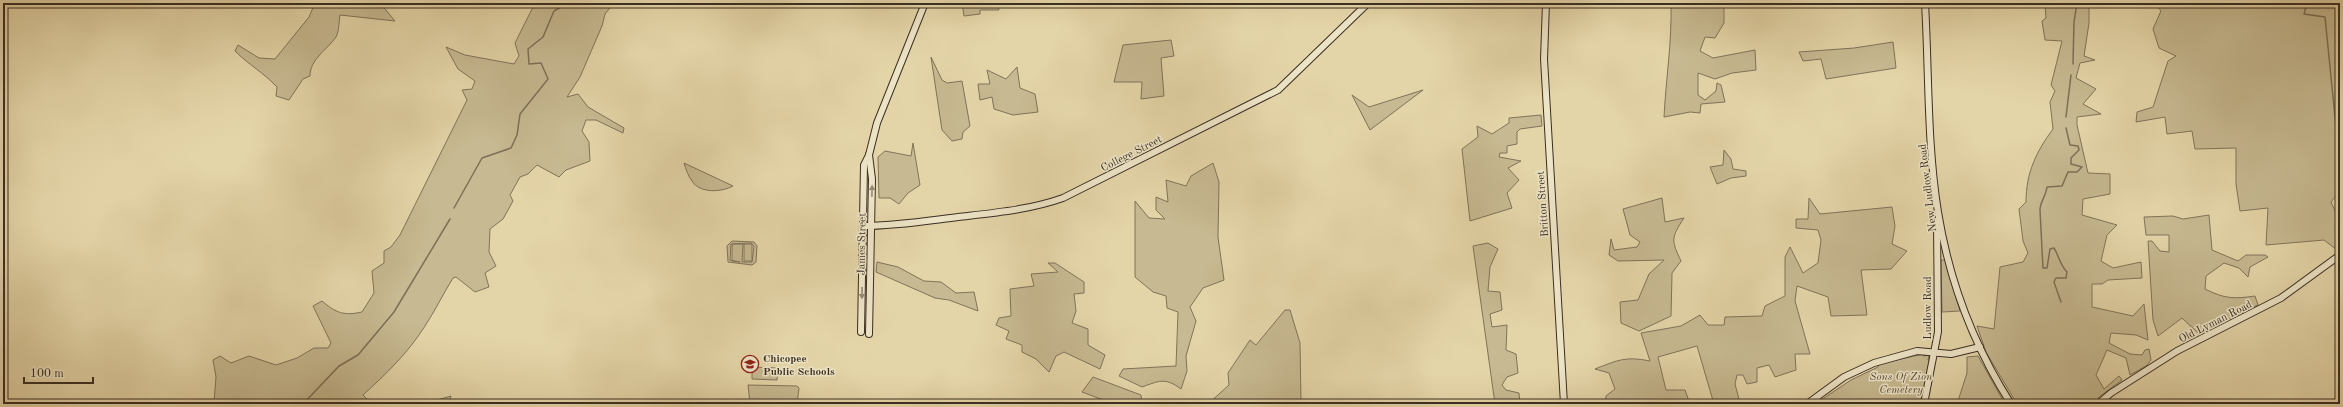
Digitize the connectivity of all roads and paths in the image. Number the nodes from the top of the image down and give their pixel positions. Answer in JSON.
{"nodes":[{"id":1,"x":925,"y":3,"type":"edge"},
{"id":2,"x":1368,"y":3,"type":"edge"},
{"id":3,"x":1546,"y":3,"type":"edge"},
{"id":4,"x":1925,"y":3,"type":"edge"},
{"id":5,"x":869,"y":155,"type":"junction"},
{"id":6,"x":1938,"y":210,"type":"junction"},
{"id":7,"x":863,"y":226,"type":"junction"},
{"id":8,"x":871,"y":226,"type":"junction"},
{"id":9,"x":2340,"y":255,"type":"edge"},
{"id":10,"x":861,"y":332,"type":"dead end"},
{"id":11,"x":869,"y":334,"type":"dead end"},
{"id":12,"x":1980,"y":347,"type":"junction"},
{"id":13,"x":1935,"y":353,"type":"junction"},
{"id":14,"x":1564,"y":404,"type":"edge"},
{"id":15,"x":1808,"y":404,"type":"edge"},
{"id":16,"x":1924,"y":404,"type":"edge"},
{"id":17,"x":2011,"y":404,"type":"edge"},
{"id":18,"x":2098,"y":404,"type":"edge"}],
"edges":[{"from":1,"to":5,"type":"street","name":"James Street"},
{"from":2,"to":8,"type":"street","name":"College Street"},
{"from":3,"to":14,"type":"street","name":"Britton Street"},
{"from":4,"to":6,"type":"street","name":"New Ludlow Road"},
{"from":5,"to":7,"type":"street","name":"James Street"},
{"from":8,"to":5,"type":"street","name":"James Street","one_way":true},
{"from":6,"to":12,"type":"street","name":"New Ludlow Road"},
{"from":6,"to":13,"type":"street","name":"Ludlow Road"},
{"from":7,"to":8,"type":"street","name":"College Street"},
{"from":7,"to":10,"type":"street","name":"James Street","one_way":true},
{"from":8,"to":11,"type":"street","name":"James Street"},
{"from":9,"to":18,"type":"street","name":"Old Lyman Road"},
{"from":12,"to":13,"type":"street"},
{"from":12,"to":17,"type":"street","name":"New Ludlow Road"},
{"from":13,"to":15,"type":"street"},
{"from":13,"to":16,"type":"street","name":"Ludlow Road"}]}
